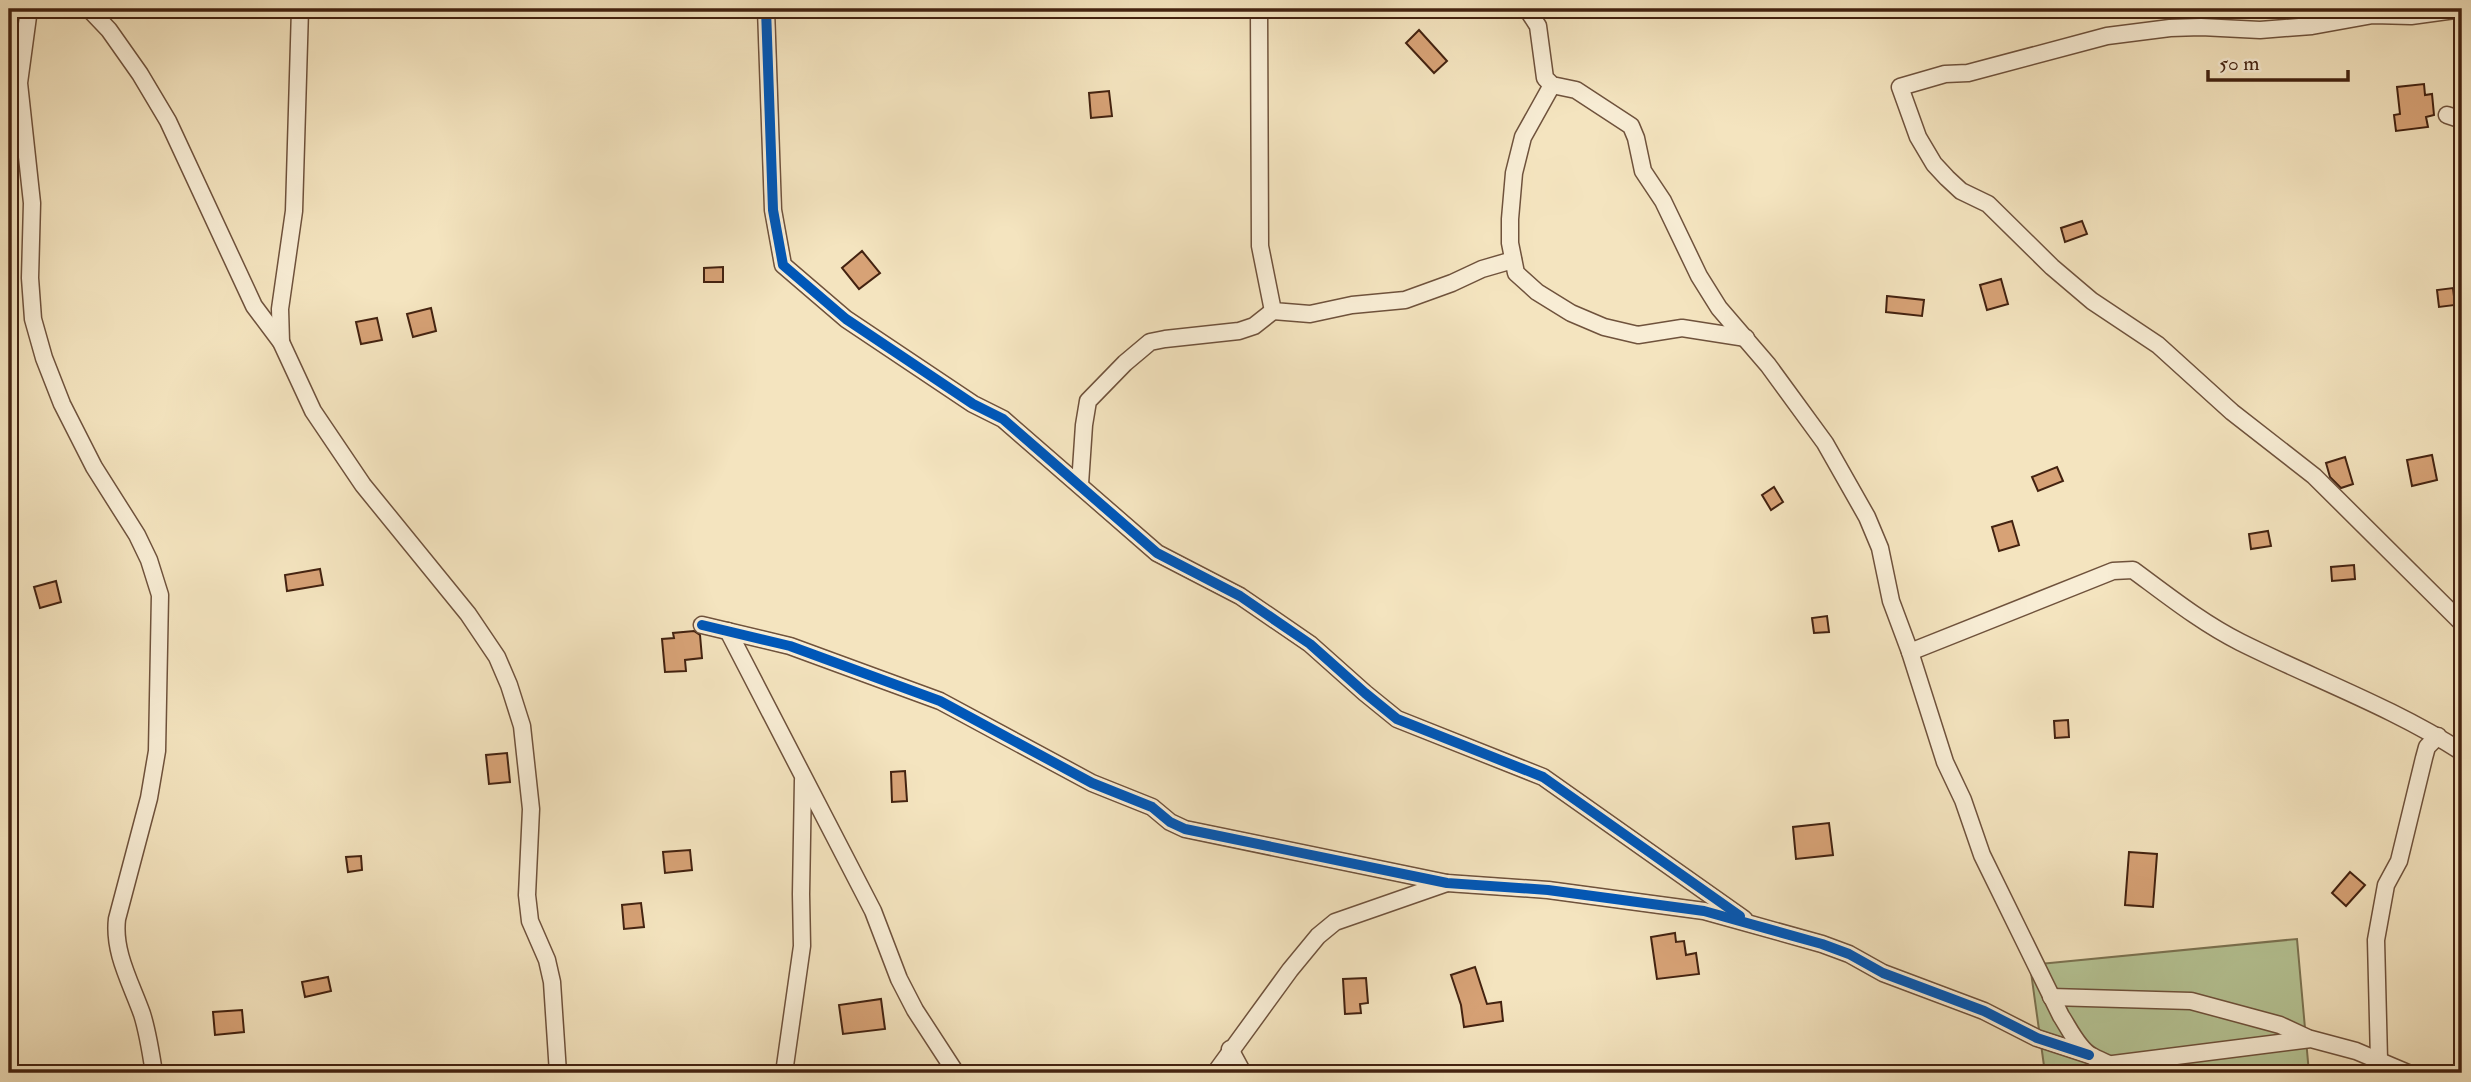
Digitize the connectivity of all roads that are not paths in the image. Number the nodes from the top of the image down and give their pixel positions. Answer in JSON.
{"nodes":[{"id":1,"x":29,"y":9,"type":"edge"},
{"id":2,"x":89,"y":9,"type":"edge"},
{"id":3,"x":300,"y":9,"type":"edge"},
{"id":4,"x":766,"y":9,"type":"edge"},
{"id":5,"x":1259,"y":9,"type":"edge"},
{"id":6,"x":1527,"y":9,"type":"edge"},
{"id":7,"x":2462,"y":9,"type":"edge"},
{"id":8,"x":1552,"y":85,"type":"junction"},
{"id":9,"x":1513,"y":260,"type":"junction"},
{"id":10,"x":1273,"y":311,"type":"junction"},
{"id":11,"x":1746,"y":338,"type":"junction"},
{"id":12,"x":281,"y":342,"type":"junction"},
{"id":13,"x":1080,"y":484,"type":"junction"},
{"id":14,"x":2462,"y":623,"type":"edge"},
{"id":15,"x":702,"y":625,"type":"dead end"},
{"id":16,"x":727,"y":631,"type":"junction"},
{"id":17,"x":1910,"y":652,"type":"junction"},
{"id":18,"x":2438,"y":737,"type":"junction"},
{"id":19,"x":2462,"y":752,"type":"edge"},
{"id":20,"x":803,"y":776,"type":"junction"},
{"id":21,"x":1447,"y":883,"type":"junction"},
{"id":22,"x":1755,"y":926,"type":"junction"},
{"id":23,"x":2052,"y":996,"type":"junction"},
{"id":24,"x":2311,"y":1039,"type":"junction"},
{"id":25,"x":1230,"y":1049,"type":"junction"},
{"id":26,"x":2089,"y":1055,"type":"junction"},
{"id":27,"x":2379,"y":1060,"type":"junction"},
{"id":28,"x":2113,"y":1064,"type":"junction"},
{"id":29,"x":154,"y":1073,"type":"edge"},
{"id":30,"x":558,"y":1073,"type":"edge"},
{"id":31,"x":784,"y":1073,"type":"edge"},
{"id":32,"x":956,"y":1073,"type":"edge"},
{"id":33,"x":1214,"y":1073,"type":"edge"},
{"id":34,"x":1243,"y":1073,"type":"edge"},
{"id":35,"x":2128,"y":1073,"type":"edge"},
{"id":36,"x":2408,"y":1073,"type":"edge"}],
"edges":[{"from":1,"to":29,"type":"street"},
{"from":2,"to":12,"type":"street"},
{"from":3,"to":12,"type":"street"},
{"from":4,"to":13,"type":"street"},
{"from":5,"to":10,"type":"street"},
{"from":6,"to":8,"type":"street"},
{"from":7,"to":14,"type":"street"},
{"from":8,"to":9,"type":"street"},
{"from":8,"to":11,"type":"street"},
{"from":9,"to":10,"type":"street"},
{"from":9,"to":11,"type":"street"},
{"from":10,"to":13,"type":"street"},
{"from":11,"to":17,"type":"street"},
{"from":12,"to":30,"type":"street"},
{"from":13,"to":22,"type":"street"},
{"from":15,"to":16,"type":"street"},
{"from":16,"to":20,"type":"street"},
{"from":16,"to":21,"type":"street"},
{"from":17,"to":18,"type":"street"},
{"from":17,"to":23,"type":"street"},
{"from":18,"to":19,"type":"street"},
{"from":18,"to":27,"type":"street"},
{"from":20,"to":31,"type":"street"},
{"from":20,"to":32,"type":"street"},
{"from":21,"to":22,"type":"street"},
{"from":21,"to":25,"type":"street"},
{"from":22,"to":26,"type":"street"},
{"from":23,"to":24,"type":"street"},
{"from":23,"to":26,"type":"street"},
{"from":24,"to":27,"type":"street"},
{"from":24,"to":28,"type":"street"},
{"from":25,"to":33,"type":"street"},
{"from":25,"to":34,"type":"street"},
{"from":26,"to":28,"type":"street"},
{"from":27,"to":36,"type":"street"},
{"from":28,"to":35,"type":"street"}]}
